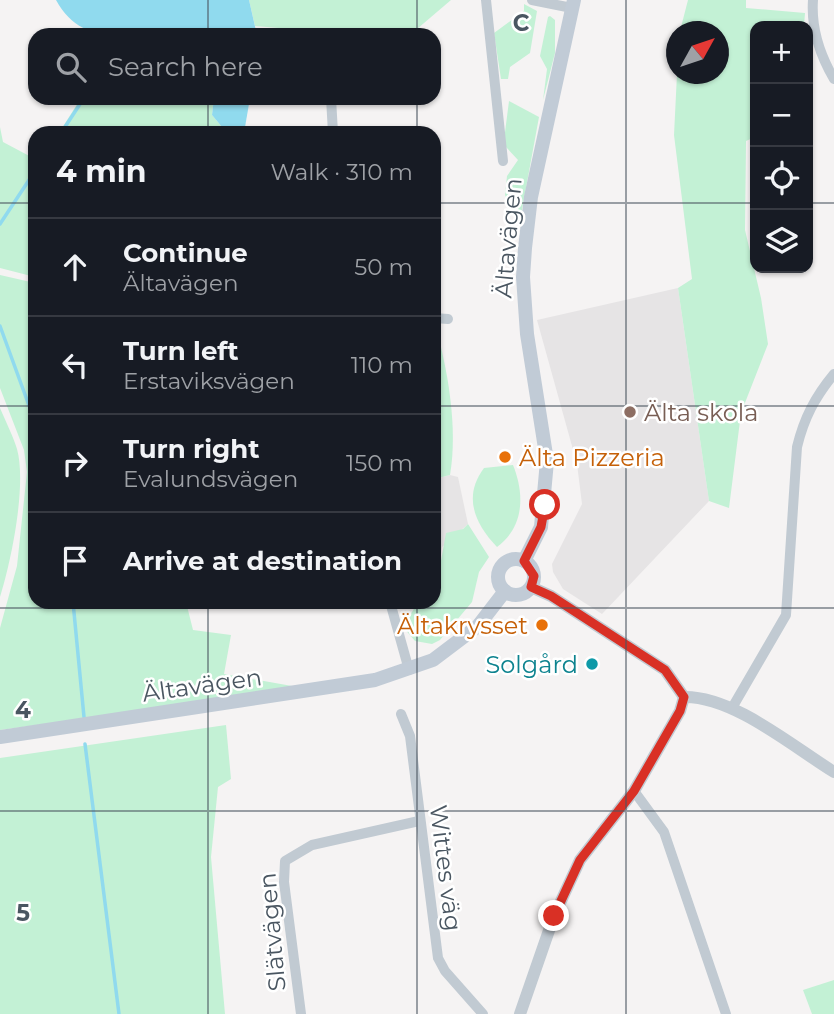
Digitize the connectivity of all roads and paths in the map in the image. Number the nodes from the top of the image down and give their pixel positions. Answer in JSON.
{"nodes":[{"id":1,"x":486,"y":0,"type":"edge"},
{"id":2,"x":532,"y":0,"type":"edge"},
{"id":3,"x":813,"y":0,"type":"edge"},
{"id":4,"x":573,"y":4,"type":"edge"},
{"id":5,"x":834,"y":79,"type":"edge"},
{"id":6,"x":331,"y":105,"type":"edge"},
{"id":7,"x":333,"y":126,"type":"edge"},
{"id":8,"x":503,"y":161,"type":"dead end"},
{"id":9,"x":441,"y":318,"type":"edge"},
{"id":10,"x":449,"y":319,"type":"dead end"},
{"id":11,"x":834,"y":374,"type":"edge"},
{"id":12,"x":524,"y":561,"type":"junction"},
{"id":13,"x":531,"y":587,"type":"junction"},
{"id":14,"x":505,"y":591,"type":"junction"},
{"id":15,"x":392,"y":609,"type":"edge"},
{"id":16,"x":409,"y":670,"type":"junction"},
{"id":17,"x":684,"y":697,"type":"junction"},
{"id":18,"x":732,"y":708,"type":"junction"},
{"id":19,"x":401,"y":714,"type":"dead end"},
{"id":20,"x":0,"y":737,"type":"edge"},
{"id":21,"x":834,"y":772,"type":"edge"},
{"id":22,"x":634,"y":791,"type":"junction"},
{"id":23,"x":418,"y":821,"type":"junction"},
{"id":24,"x":301,"y":1014,"type":"edge"},
{"id":25,"x":483,"y":1014,"type":"edge"},
{"id":26,"x":520,"y":1014,"type":"edge"},
{"id":27,"x":726,"y":1014,"type":"edge"}],
"edges":[{"from":1,"to":8,"type":"street"},
{"from":2,"to":4,"type":"street"},
{"from":3,"to":5,"type":"street"},
{"from":4,"to":12,"type":"main road","name":"Ältavägen"},
{"from":6,"to":7,"type":"street"},
{"from":9,"to":10,"type":"street"},
{"from":11,"to":18,"type":"street"},
{"from":12,"to":13,"type":"main road"},
{"from":12,"to":14,"type":"main road"},
{"from":13,"to":14,"type":"main road"},
{"from":13,"to":17,"type":"street"},
{"from":14,"to":16,"type":"main road","name":"Ältavägen"},
{"from":15,"to":16,"type":"street"},
{"from":16,"to":20,"type":"main road","name":"Ältavägen"},
{"from":17,"to":18,"type":"street"},
{"from":17,"to":22,"type":"street"},
{"from":18,"to":21,"type":"street"},
{"from":19,"to":23,"type":"street","name":"Wittes väg"},
{"from":22,"to":26,"type":"street"},
{"from":22,"to":27,"type":"street"},
{"from":23,"to":24,"type":"street","name":"Slätvägen"},
{"from":23,"to":25,"type":"street","name":"Wittes väg"}]}
